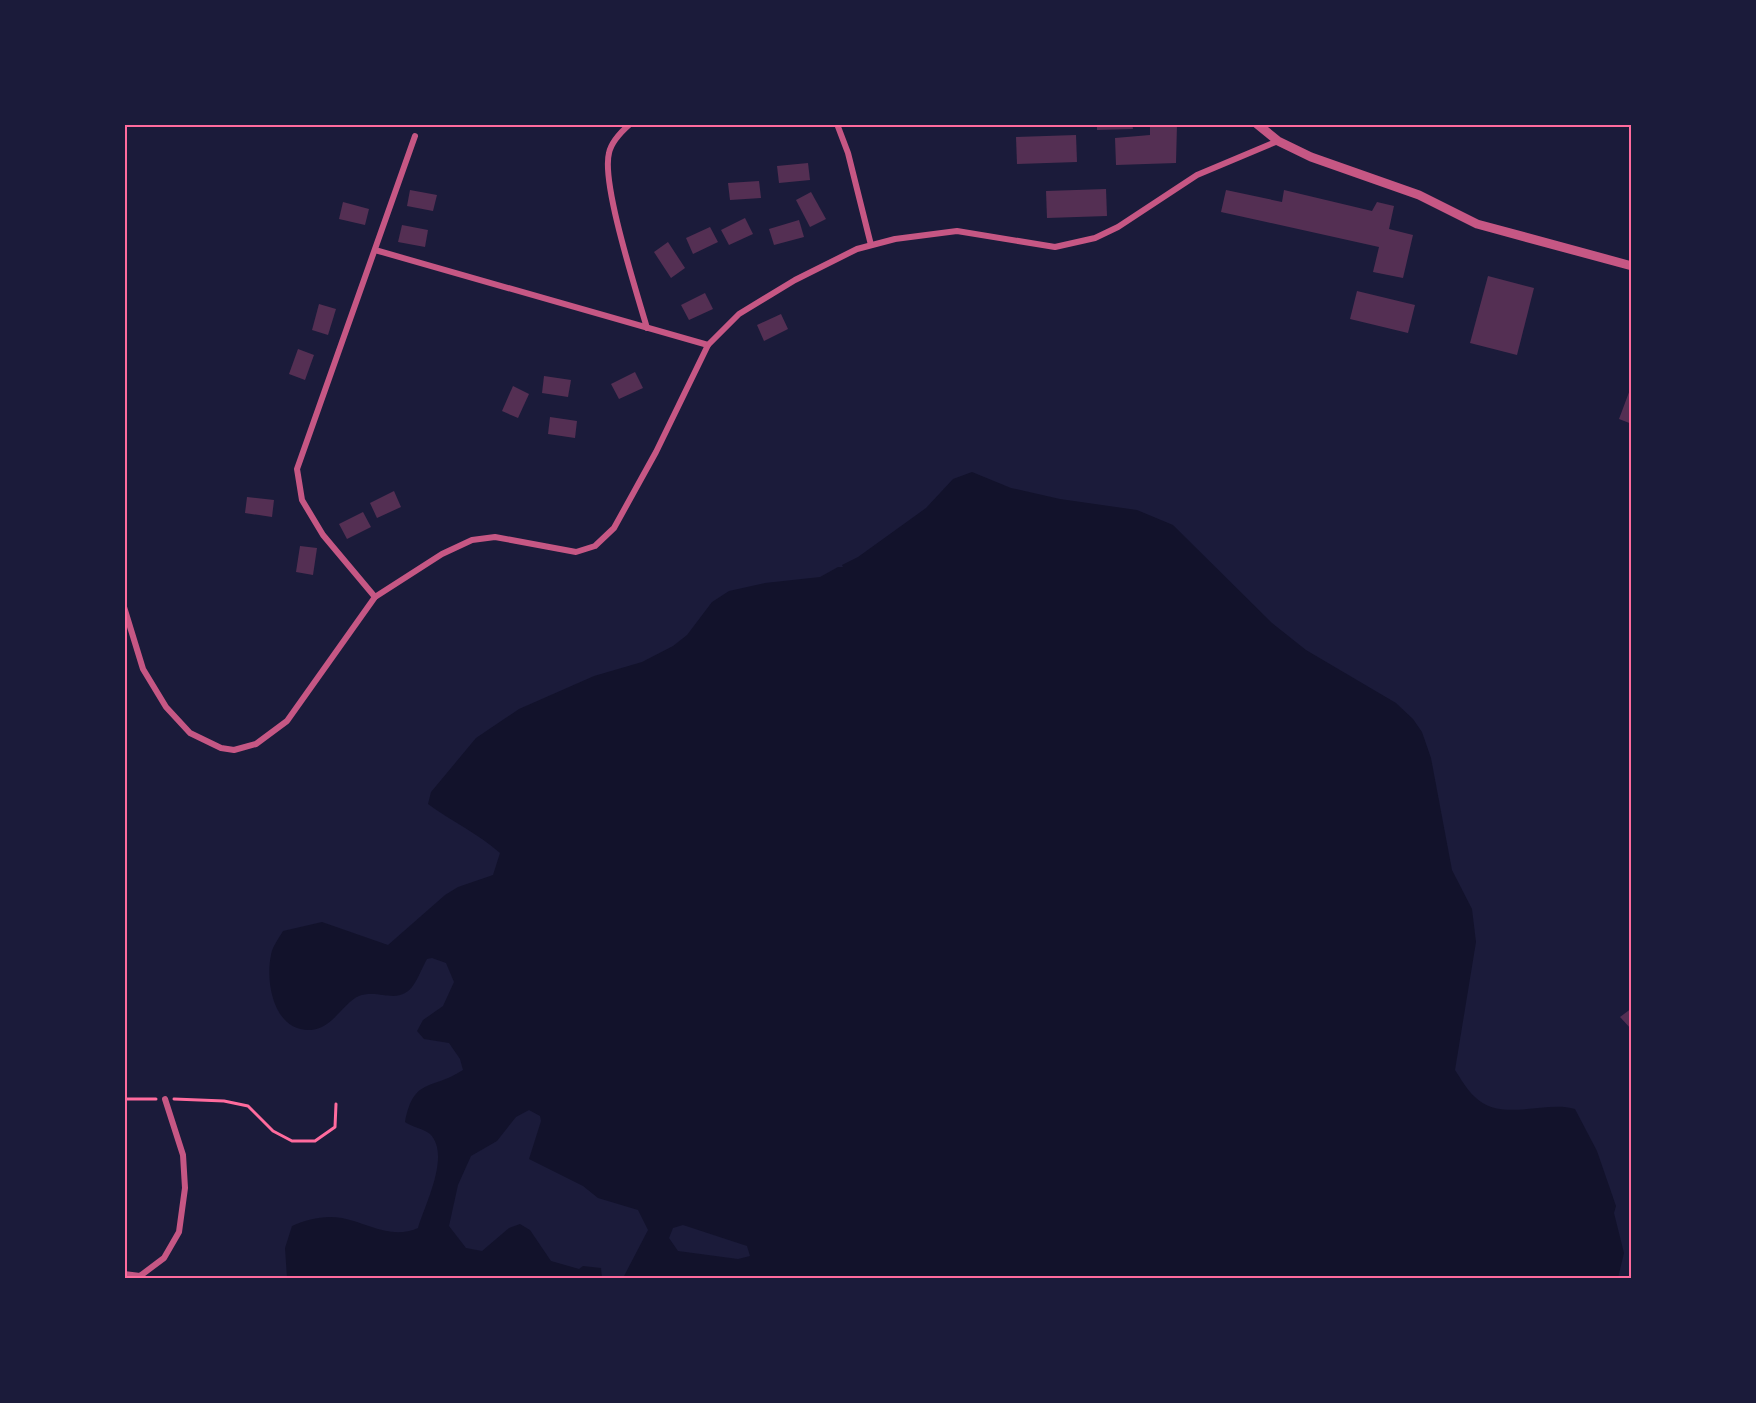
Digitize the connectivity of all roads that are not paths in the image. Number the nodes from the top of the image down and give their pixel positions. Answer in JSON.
{"nodes":[{"id":1,"x":630,"y":124,"type":"edge"},
{"id":2,"x":837,"y":124,"type":"edge"},
{"id":3,"x":1257,"y":124,"type":"edge"},
{"id":4,"x":415,"y":136,"type":"dead end"},
{"id":5,"x":1278,"y":141,"type":"junction"},
{"id":6,"x":871,"y":245,"type":"junction"},
{"id":7,"x":375,"y":250,"type":"junction"},
{"id":8,"x":1632,"y":266,"type":"edge"},
{"id":9,"x":646,"y":328,"type":"junction"},
{"id":10,"x":708,"y":345,"type":"junction"},
{"id":11,"x":375,"y":597,"type":"junction"},
{"id":12,"x":124,"y":607,"type":"edge"},
{"id":13,"x":165,"y":1099,"type":"road end"},
{"id":14,"x":124,"y":1274,"type":"edge"}],
"edges":[{"from":1,"to":9,"type":"street"},
{"from":2,"to":6,"type":"street"},
{"from":3,"to":5,"type":"street"},
{"from":4,"to":7,"type":"street"},
{"from":5,"to":6,"type":"street"},
{"from":5,"to":8,"type":"street"},
{"from":6,"to":10,"type":"street"},
{"from":7,"to":9,"type":"street"},
{"from":7,"to":11,"type":"street"},
{"from":9,"to":10,"type":"street"},
{"from":10,"to":11,"type":"street"},
{"from":11,"to":12,"type":"street"},
{"from":13,"to":14,"type":"street"}]}
